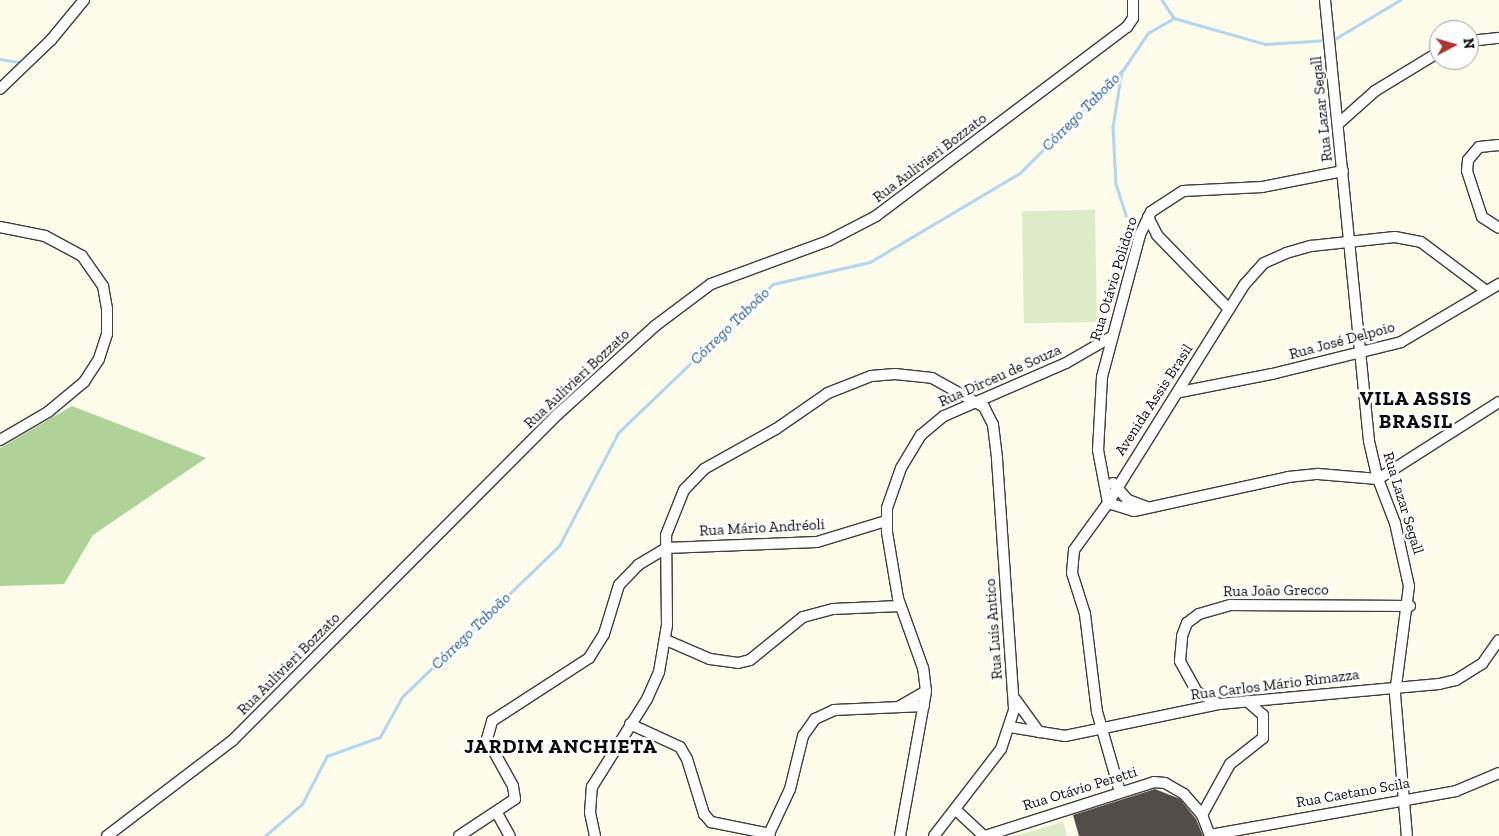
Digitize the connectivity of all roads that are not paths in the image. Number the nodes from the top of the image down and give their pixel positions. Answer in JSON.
{"nodes":[{"id":1,"x":84,"y":0,"type":"edge"},
{"id":2,"x":1132,"y":0,"type":"edge"},
{"id":3,"x":1325,"y":0,"type":"edge"},
{"id":4,"x":1499,"y":38,"type":"edge"},
{"id":5,"x":1479,"y":40,"type":"edge"},
{"id":6,"x":1429,"y":58,"type":"edge"},
{"id":7,"x":0,"y":89,"type":"edge"},
{"id":8,"x":1356,"y":108,"type":"junction"},
{"id":9,"x":1337,"y":109,"type":"junction"},
{"id":10,"x":1338,"y":124,"type":"junction"},
{"id":11,"x":1499,"y":145,"type":"edge"},
{"id":12,"x":1343,"y":171,"type":"junction"},
{"id":13,"x":1148,"y":217,"type":"junction"},
{"id":14,"x":0,"y":228,"type":"edge"},
{"id":15,"x":1499,"y":228,"type":"edge"},
{"id":16,"x":1157,"y":235,"type":"junction"},
{"id":17,"x":1349,"y":240,"type":"junction"},
{"id":18,"x":1138,"y":242,"type":"junction"},
{"id":19,"x":1499,"y":284,"type":"edge"},
{"id":20,"x":1486,"y":290,"type":"junction"},
{"id":21,"x":1229,"y":309,"type":"junction"},
{"id":22,"x":1111,"y":337,"type":"junction"},
{"id":23,"x":1359,"y":354,"type":"junction"},
{"id":24,"x":1180,"y":392,"type":"junction"},
{"id":25,"x":977,"y":401,"type":"junction"},
{"id":26,"x":1499,"y":402,"type":"edge"},
{"id":27,"x":0,"y":440,"type":"edge"},
{"id":28,"x":1101,"y":466,"type":"junction"},
{"id":29,"x":1378,"y":479,"type":"junction"},
{"id":30,"x":1117,"y":488,"type":"junction"},
{"id":31,"x":1108,"y":503,"type":"junction"},
{"id":32,"x":1150,"y":507,"type":"junction"},
{"id":33,"x":886,"y":521,"type":"junction"},
{"id":34,"x":666,"y":548,"type":"junction"},
{"id":35,"x":900,"y":606,"type":"junction"},
{"id":36,"x":1410,"y":606,"type":"junction"},
{"id":37,"x":666,"y":640,"type":"junction"},
{"id":38,"x":1499,"y":640,"type":"edge"},
{"id":39,"x":1396,"y":686,"type":"junction"},
{"id":40,"x":926,"y":692,"type":"junction"},
{"id":41,"x":1015,"y":699,"type":"junction"},
{"id":42,"x":1247,"y":701,"type":"junction"},
{"id":43,"x":1219,"y":704,"type":"junction"},
{"id":44,"x":899,"y":706,"type":"junction"},
{"id":45,"x":924,"y":706,"type":"junction"},
{"id":46,"x":630,"y":724,"type":"junction"},
{"id":47,"x":1010,"y":727,"type":"junction"},
{"id":48,"x":1101,"y":729,"type":"junction"},
{"id":49,"x":1039,"y":732,"type":"junction"},
{"id":50,"x":1499,"y":773,"type":"edge"},
{"id":51,"x":1120,"y":792,"type":"junction"},
{"id":52,"x":1404,"y":798,"type":"junction"},
{"id":53,"x":956,"y":810,"type":"junction"},
{"id":54,"x":497,"y":813,"type":"junction"},
{"id":55,"x":1202,"y":815,"type":"junction"},
{"id":56,"x":901,"y":834,"type":"edge"},
{"id":57,"x":769,"y":835,"type":"edge"},
{"id":58,"x":1210,"y":835,"type":"edge"},
{"id":59,"x":107,"y":836,"type":"edge"},
{"id":60,"x":458,"y":836,"type":"edge"},
{"id":61,"x":510,"y":836,"type":"edge"},
{"id":62,"x":595,"y":836,"type":"edge"},
{"id":63,"x":934,"y":836,"type":"edge"},
{"id":64,"x":985,"y":836,"type":"edge"},
{"id":65,"x":1407,"y":836,"type":"edge"}],
"edges":[{"from":1,"to":7,"type":"street"},
{"from":2,"to":59,"type":"street","name":"Rua Aulivieri Bozzato"},
{"from":3,"to":9,"type":"street","name":"Rua Lazar Segall"},
{"from":4,"to":5,"type":"street"},
{"from":6,"to":8,"type":"street"},
{"from":8,"to":9,"type":"street"},
{"from":8,"to":10,"type":"street"},
{"from":9,"to":10,"type":"street","name":"Rua Lazar Segall"},
{"from":10,"to":12,"type":"street","name":"Rua Lazar Segall"},
{"from":11,"to":15,"type":"street"},
{"from":12,"to":13,"type":"street","name":"Rua Otávio Polidoro"},
{"from":12,"to":17,"type":"street","name":"Rua Lazar Segall"},
{"from":13,"to":16,"type":"street"},
{"from":13,"to":18,"type":"street","name":"Rua Otávio Polidoro"},
{"from":14,"to":27,"type":"street"},
{"from":16,"to":18,"type":"street"},
{"from":16,"to":21,"type":"street"},
{"from":17,"to":20,"type":"street","name":"Avenida Assis Brasil"},
{"from":17,"to":21,"type":"street","name":"Avenida Assis Brasil"},
{"from":17,"to":23,"type":"street","name":"Rua Lazar Segall"},
{"from":18,"to":22,"type":"street","name":"Rua Otávio Polidoro"},
{"from":19,"to":20,"type":"street","name":"Rua José Delpoio"},
{"from":20,"to":23,"type":"street","name":"Rua José Delpoio"},
{"from":21,"to":24,"type":"street","name":"Avenida Assis Brasil"},
{"from":22,"to":25,"type":"street","name":"Rua Dirceu de Souza"},
{"from":22,"to":28,"type":"street","name":"Rua Otávio Polidoro"},
{"from":23,"to":24,"type":"street","name":"Rua José Delpoio"},
{"from":23,"to":29,"type":"street","name":"Rua Lazar Segall"},
{"from":24,"to":30,"type":"street","name":"Avenida Assis Brasil"},
{"from":25,"to":33,"type":"street","name":"Rua Dirceu de Souza"},
{"from":25,"to":34,"type":"street"},
{"from":25,"to":41,"type":"street","name":"Rua Luís Antico"},
{"from":26,"to":29,"type":"street"},
{"from":28,"to":30,"type":"street"},
{"from":28,"to":31,"type":"street","name":"Rua Otávio Polidoro"},
{"from":29,"to":32,"type":"street"},
{"from":29,"to":36,"type":"street","name":"Rua Lazar Segall"},
{"from":30,"to":31,"type":"street","name":"Avenida Assis Brasil"},
{"from":30,"to":32,"type":"street"},
{"from":31,"to":32,"type":"street"},
{"from":31,"to":48,"type":"street","name":"Avenida Assis Brasil"},
{"from":33,"to":34,"type":"street","name":"Rua Mário Andréoli"},
{"from":33,"to":35,"type":"street","name":"Rua Dirceu de Souza"},
{"from":34,"to":37,"type":"street"},
{"from":34,"to":54,"type":"street"},
{"from":35,"to":37,"type":"street"},
{"from":35,"to":40,"type":"street","name":"Rua Dirceu de Souza"},
{"from":36,"to":39,"type":"street","name":"Rua Lazar Segall"},
{"from":36,"to":43,"type":"street","name":"Rua João Grecco"},
{"from":37,"to":46,"type":"street"},
{"from":38,"to":39,"type":"street","name":"Rua Carlos Mário Rimazza"},
{"from":39,"to":42,"type":"street","name":"Rua Carlos Mário Rimazza"},
{"from":39,"to":52,"type":"street","name":"Rua Lazar Segall"},
{"from":40,"to":44,"type":"street"},
{"from":40,"to":45,"type":"street","name":"Rua Dirceu de Souza"},
{"from":41,"to":47,"type":"street","name":"Rua Luís Antico"},
{"from":41,"to":49,"type":"street"},
{"from":42,"to":43,"type":"street","name":"Rua Carlos Mário Rimazza"},
{"from":42,"to":55,"type":"street"},
{"from":43,"to":48,"type":"street","name":"Rua Carlos Mário Rimazza"},
{"from":44,"to":45,"type":"street"},
{"from":44,"to":57,"type":"street"},
{"from":45,"to":56,"type":"street","name":"Rua Dirceu de Souza"},
{"from":46,"to":57,"type":"street"},
{"from":46,"to":62,"type":"street"},
{"from":47,"to":49,"type":"street","name":"Rua Carlos Mário Rimazza"},
{"from":47,"to":53,"type":"street","name":"Rua Luís Antico"},
{"from":48,"to":49,"type":"street","name":"Rua Carlos Mário Rimazza"},
{"from":48,"to":51,"type":"street","name":"Avenida Assis Brasil"},
{"from":50,"to":52,"type":"street","name":"Rua Caetano Scila"},
{"from":51,"to":55,"type":"street","name":"Rua Otávio Peretti"},
{"from":51,"to":64,"type":"street","name":"Rua Otávio Peretti"},
{"from":52,"to":58,"type":"street","name":"Rua Caetano Scila"},
{"from":52,"to":65,"type":"street","name":"Rua Lazar Segall"},
{"from":53,"to":63,"type":"street","name":"Rua Luís Antico"},
{"from":53,"to":64,"type":"street"},
{"from":54,"to":60,"type":"street"},
{"from":54,"to":61,"type":"street"},
{"from":55,"to":58,"type":"street","name":"Rua Otávio Peretti"}]}
